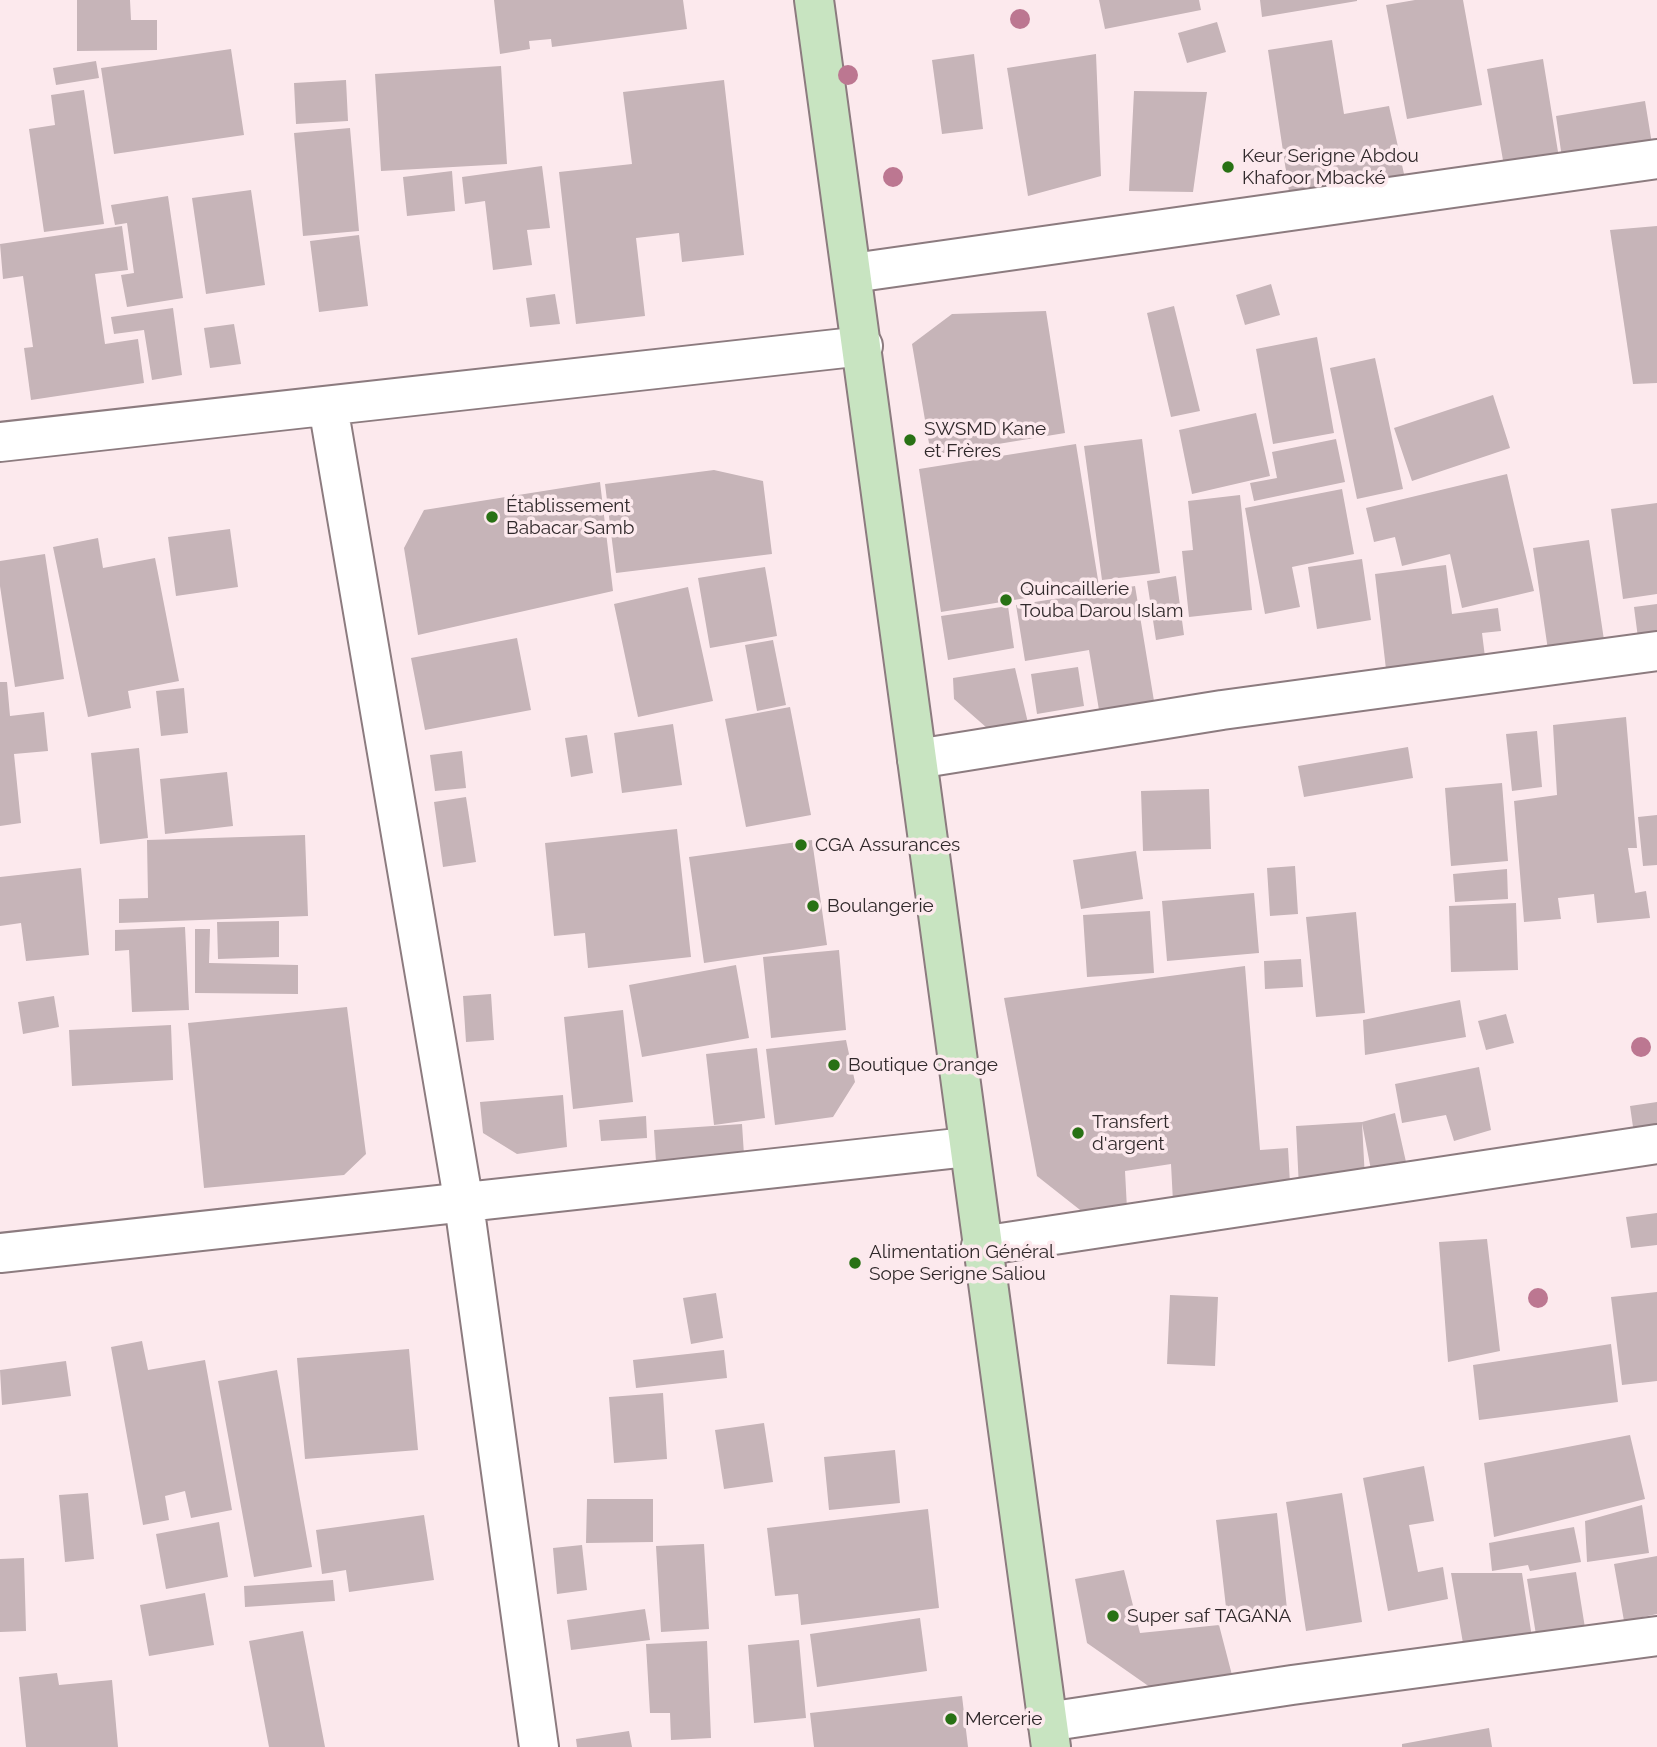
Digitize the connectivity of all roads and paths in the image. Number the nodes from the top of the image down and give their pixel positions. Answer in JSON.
{"nodes":[{"id":1,"x":814,"y":0,"type":"edge"},
{"id":2,"x":1657,"y":159,"type":"edge"},
{"id":3,"x":853,"y":273,"type":"junction"},
{"id":4,"x":863,"y":346,"type":"junction"},
{"id":5,"x":328,"y":405,"type":"junction"},
{"id":6,"x":0,"y":442,"type":"edge"},
{"id":7,"x":1657,"y":651,"type":"edge"},
{"id":8,"x":917,"y":759,"type":"junction"},
{"id":9,"x":1657,"y":1143,"type":"edge"},
{"id":10,"x":967,"y":1147,"type":"junction"},
{"id":11,"x":464,"y":1204,"type":"junction"},
{"id":12,"x":981,"y":1246,"type":"junction"},
{"id":13,"x":0,"y":1253,"type":"edge"},
{"id":14,"x":1657,"y":1636,"type":"edge"},
{"id":15,"x":1049,"y":1734,"type":"edge"},
{"id":16,"x":539,"y":1747,"type":"edge"}],
"edges":[{"from":1,"to":3,"type":"main road"},
{"from":2,"to":3,"type":"street"},
{"from":3,"to":4,"type":"main road"},
{"from":4,"to":5,"type":"street"},
{"from":4,"to":8,"type":"main road"},
{"from":5,"to":6,"type":"street"},
{"from":5,"to":11,"type":"street"},
{"from":7,"to":8,"type":"street"},
{"from":8,"to":10,"type":"main road"},
{"from":9,"to":12,"type":"street"},
{"from":10,"to":11,"type":"street"},
{"from":10,"to":12,"type":"main road"},
{"from":11,"to":13,"type":"street"},
{"from":11,"to":16,"type":"street"},
{"from":12,"to":15,"type":"main road"},
{"from":14,"to":15,"type":"street"}]}
